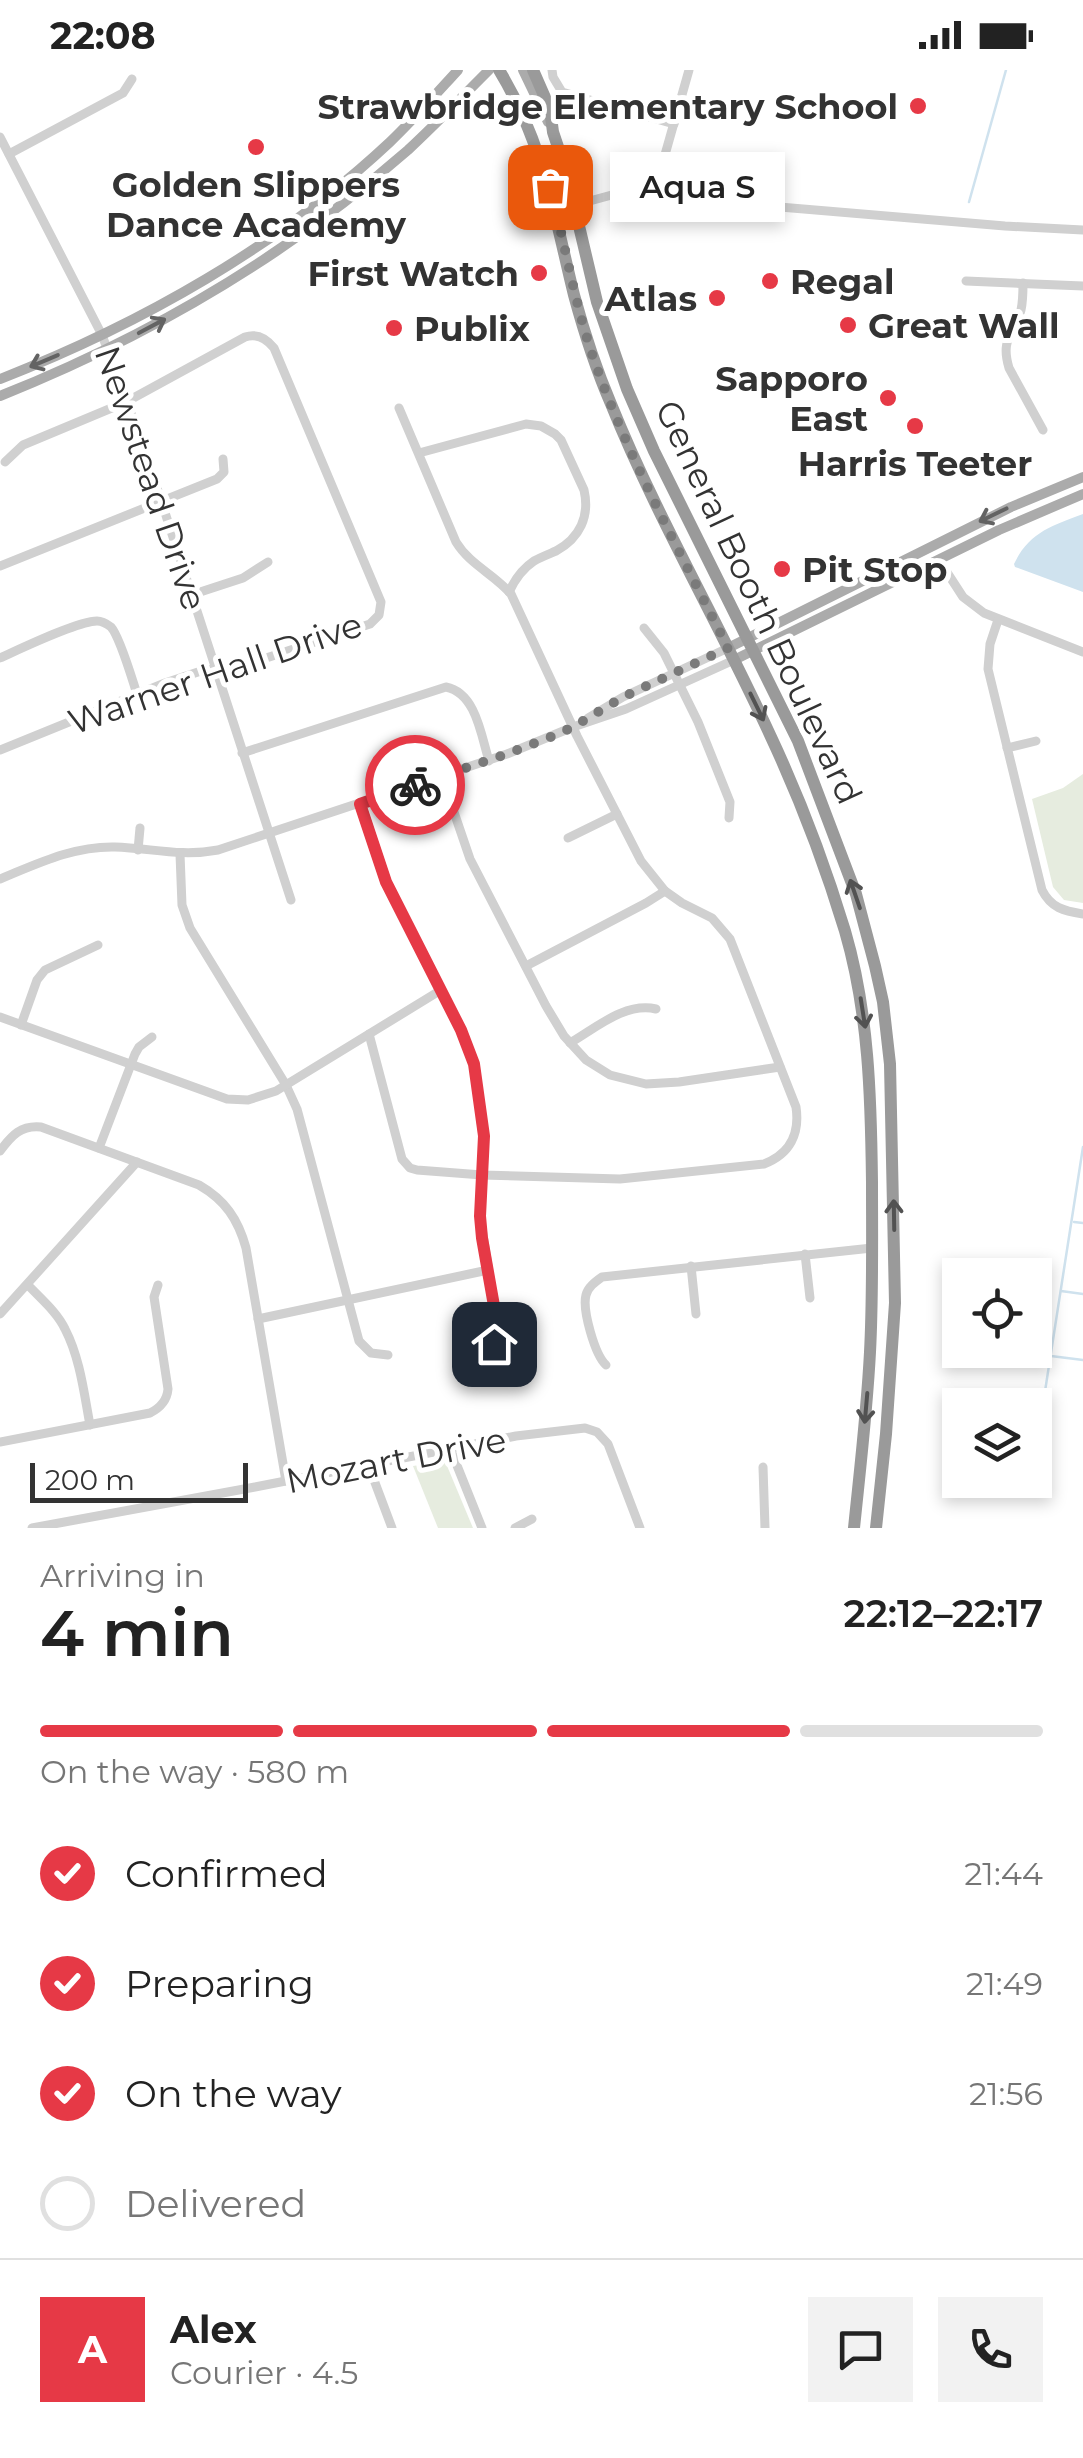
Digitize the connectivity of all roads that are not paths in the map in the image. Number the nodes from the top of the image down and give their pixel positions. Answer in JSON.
{"nodes":[{"id":1,"x":490,"y":70,"type":"edge"},
{"id":2,"x":499,"y":70,"type":"edge"},
{"id":3,"x":524,"y":70,"type":"edge"},
{"id":4,"x":534,"y":70,"type":"edge"},
{"id":5,"x":552,"y":70,"type":"edge"},
{"id":6,"x":689,"y":70,"type":"edge"},
{"id":7,"x":456,"y":72,"type":"edge"},
{"id":8,"x":132,"y":79,"type":"dead end"},
{"id":9,"x":674,"y":124,"type":"junction"},
{"id":10,"x":553,"y":132,"type":"junction"},
{"id":11,"x":0,"y":137,"type":"edge"},
{"id":12,"x":9,"y":154,"type":"junction"},
{"id":13,"x":718,"y":195,"type":"dead end"},
{"id":14,"x":575,"y":205,"type":"junction"},
{"id":15,"x":1083,"y":230,"type":"edge"},
{"id":16,"x":966,"y":281,"type":"dead end"},
{"id":17,"x":1023,"y":283,"type":"junction"},
{"id":18,"x":1083,"y":286,"type":"edge"},
{"id":19,"x":575,"y":298,"type":"junction"},
{"id":20,"x":102,"y":335,"type":"junction"},
{"id":21,"x":107,"y":350,"type":"junction"},
{"id":22,"x":617,"y":362,"type":"junction"},
{"id":23,"x":0,"y":379,"type":"edge"},
{"id":24,"x":0,"y":396,"type":"edge"},
{"id":25,"x":126,"y":402,"type":"junction"},
{"id":26,"x":399,"y":408,"type":"dead end"},
{"id":27,"x":1043,"y":430,"type":"dead end"},
{"id":28,"x":419,"y":453,"type":"junction"},
{"id":29,"x":224,"y":460,"type":"dead end"},
{"id":30,"x":5,"y":462,"type":"dead end"},
{"id":31,"x":1083,"y":477,"type":"edge"},
{"id":32,"x":1083,"y":494,"type":"edge"},
{"id":33,"x":160,"y":501,"type":"junction"},
{"id":34,"x":938,"y":560,"type":"junction"},
{"id":35,"x":268,"y":562,"type":"dead end"},
{"id":36,"x":0,"y":566,"type":"edge"},
{"id":37,"x":509,"y":592,"type":"junction"},
{"id":38,"x":191,"y":595,"type":"junction"},
{"id":39,"x":998,"y":620,"type":"junction"},
{"id":40,"x":644,"y":628,"type":"dead end"},
{"id":41,"x":751,"y":645,"type":"junction"},
{"id":42,"x":1083,"y":652,"type":"edge"},
{"id":43,"x":731,"y":654,"type":"junction"},
{"id":44,"x":0,"y":658,"type":"edge"},
{"id":45,"x":215,"y":668,"type":"junction"},
{"id":46,"x":674,"y":673,"type":"junction"},
{"id":47,"x":680,"y":685,"type":"junction"},
{"id":48,"x":138,"y":694,"type":"junction"},
{"id":49,"x":573,"y":727,"type":"junction"},
{"id":50,"x":1036,"y":741,"type":"dead end"},
{"id":51,"x":1007,"y":748,"type":"junction"},
{"id":52,"x":0,"y":750,"type":"edge"},
{"id":53,"x":242,"y":753,"type":"junction"},
{"id":54,"x":489,"y":761,"type":"junction"},
{"id":55,"x":442,"y":776,"type":"junction"},
{"id":56,"x":360,"y":804,"type":"junction"},
{"id":57,"x":617,"y":814,"type":"junction"},
{"id":58,"x":729,"y":818,"type":"dead end"},
{"id":59,"x":140,"y":828,"type":"dead end"},
{"id":60,"x":269,"y":833,"type":"junction"},
{"id":61,"x":568,"y":838,"type":"dead end"},
{"id":62,"x":138,"y":850,"type":"junction"},
{"id":63,"x":180,"y":854,"type":"junction"},
{"id":64,"x":0,"y":879,"type":"edge"},
{"id":65,"x":665,"y":890,"type":"junction"},
{"id":66,"x":291,"y":900,"type":"dead end"},
{"id":67,"x":1083,"y":914,"type":"edge"},
{"id":68,"x":98,"y":946,"type":"dead end"},
{"id":69,"x":526,"y":966,"type":"junction"},
{"id":70,"x":441,"y":990,"type":"junction"},
{"id":71,"x":656,"y":1009,"type":"dead end"},
{"id":72,"x":0,"y":1018,"type":"edge"},
{"id":73,"x":21,"y":1025,"type":"junction"},
{"id":74,"x":369,"y":1034,"type":"junction"},
{"id":75,"x":152,"y":1037,"type":"dead end"},
{"id":76,"x":570,"y":1043,"type":"junction"},
{"id":77,"x":131,"y":1065,"type":"junction"},
{"id":78,"x":780,"y":1068,"type":"junction"},
{"id":79,"x":286,"y":1085,"type":"junction"},
{"id":80,"x":99,"y":1148,"type":"junction"},
{"id":81,"x":0,"y":1151,"type":"edge"},
{"id":82,"x":138,"y":1162,"type":"junction"},
{"id":83,"x":482,"y":1175,"type":"junction"},
{"id":84,"x":872,"y":1248,"type":"junction"},
{"id":85,"x":805,"y":1254,"type":"junction"},
{"id":86,"x":690,"y":1266,"type":"junction"},
{"id":87,"x":488,"y":1270,"type":"junction"},
{"id":88,"x":28,"y":1285,"type":"junction"},
{"id":89,"x":158,"y":1285,"type":"dead end"},
{"id":90,"x":810,"y":1298,"type":"dead end"},
{"id":91,"x":348,"y":1299,"type":"junction"},
{"id":92,"x":0,"y":1314,"type":"edge"},
{"id":93,"x":696,"y":1314,"type":"dead end"},
{"id":94,"x":258,"y":1319,"type":"junction"},
{"id":95,"x":494,"y":1344,"type":"dead end"},
{"id":96,"x":388,"y":1355,"type":"dead end"},
{"id":97,"x":606,"y":1365,"type":"dead end"},
{"id":98,"x":90,"y":1425,"type":"junction"},
{"id":99,"x":0,"y":1442,"type":"edge"},
{"id":100,"x":450,"y":1448,"type":"junction"},
{"id":101,"x":368,"y":1464,"type":"junction"},
{"id":102,"x":763,"y":1467,"type":"dead end"},
{"id":103,"x":286,"y":1481,"type":"junction"},
{"id":104,"x":532,"y":1520,"type":"dead end"},
{"id":105,"x":49,"y":1526,"type":"edge"},
{"id":106,"x":32,"y":1528,"type":"edge"},
{"id":107,"x":392,"y":1528,"type":"edge"},
{"id":108,"x":482,"y":1528,"type":"edge"},
{"id":109,"x":514,"y":1528,"type":"edge"},
{"id":110,"x":640,"y":1528,"type":"edge"},
{"id":111,"x":765,"y":1528,"type":"edge"},
{"id":112,"x":854,"y":1528,"type":"edge"},
{"id":113,"x":876,"y":1528,"type":"edge"}],
"edges":[{"from":21,"to":1,"type":"main road","one_way":true},
{"from":2,"to":19,"type":"highway","name":"General Booth Boulevard"},
{"from":3,"to":10,"type":"main road","name":"General Booth Boulevard"},
{"from":4,"to":10,"type":"highway"},
{"from":5,"to":9,"type":"street"},
{"from":6,"to":9,"type":"street"},
{"from":7,"to":20,"type":"main road"},
{"from":8,"to":12,"type":"street"},
{"from":9,"to":14,"type":"street"},
{"from":10,"to":14,"type":"highway","name":"General Booth Boulevard"},
{"from":11,"to":12,"type":"street","name":"Newstead Drive"},
{"from":12,"to":20,"type":"street","name":"Newstead Drive"},
{"from":13,"to":15,"type":"street"},
{"from":14,"to":22,"type":"highway","name":"General Booth Boulevard"},
{"from":16,"to":17,"type":"street"},
{"from":17,"to":18,"type":"street"},
{"from":17,"to":27,"type":"street"},
{"from":19,"to":22,"type":"highway"},
{"from":19,"to":43,"type":"highway","name":"General Booth Boulevard"},
{"from":20,"to":21,"type":"street","name":"Newstead Drive"},
{"from":20,"to":23,"type":"main road","one_way":true},
{"from":21,"to":24,"type":"main road"},
{"from":21,"to":25,"type":"street","name":"Newstead Drive"},
{"from":22,"to":41,"type":"highway","name":"General Booth Boulevard"},
{"from":25,"to":30,"type":"street","name":"Warner Hall Drive"},
{"from":25,"to":33,"type":"street","name":"Newstead Drive"},
{"from":25,"to":45,"type":"street","name":"Warner Hall Drive"},
{"from":26,"to":28,"type":"street"},
{"from":28,"to":37,"type":"street"},
{"from":28,"to":37,"type":"street"},
{"from":29,"to":33,"type":"street"},
{"from":31,"to":41,"type":"main road","one_way":true},
{"from":32,"to":34,"type":"main road"},
{"from":33,"to":36,"type":"street"},
{"from":33,"to":38,"type":"street","name":"Newstead Drive"},
{"from":34,"to":39,"type":"street"},
{"from":34,"to":41,"type":"main road"},
{"from":35,"to":38,"type":"street"},
{"from":37,"to":49,"type":"street"},
{"from":38,"to":45,"type":"street","name":"Newstead Drive"},
{"from":39,"to":42,"type":"street"},
{"from":39,"to":51,"type":"street"},
{"from":40,"to":46,"type":"street"},
{"from":41,"to":43,"type":"main road"},
{"from":113,"to":41,"type":"highway","name":"General Booth Boulevard","one_way":true},
{"from":43,"to":46,"type":"street"},
{"from":43,"to":47,"type":"street"},
{"from":43,"to":84,"type":"highway","name":"General Booth Boulevard","one_way":true},
{"from":44,"to":48,"type":"street"},
{"from":45,"to":48,"type":"street","name":"Warner Hall Drive"},
{"from":45,"to":53,"type":"street","name":"Newstead Drive"},
{"from":46,"to":47,"type":"street"},
{"from":46,"to":49,"type":"street"},
{"from":47,"to":49,"type":"street"},
{"from":47,"to":58,"type":"street"},
{"from":48,"to":52,"type":"street","name":"Warner Hall Drive"},
{"from":49,"to":54,"type":"street"},
{"from":49,"to":57,"type":"street"},
{"from":50,"to":51,"type":"street"},
{"from":51,"to":67,"type":"street"},
{"from":53,"to":54,"type":"street"},
{"from":53,"to":60,"type":"street","name":"Newstead Drive"},
{"from":54,"to":55,"type":"street"},
{"from":55,"to":56,"type":"street"},
{"from":55,"to":69,"type":"street"},
{"from":56,"to":60,"type":"street"},
{"from":56,"to":70,"type":"street"},
{"from":57,"to":61,"type":"street"},
{"from":57,"to":65,"type":"street"},
{"from":59,"to":62,"type":"street"},
{"from":60,"to":63,"type":"street"},
{"from":60,"to":66,"type":"street","name":"Newstead Drive"},
{"from":62,"to":63,"type":"street"},
{"from":62,"to":64,"type":"street"},
{"from":63,"to":79,"type":"street"},
{"from":65,"to":69,"type":"street"},
{"from":65,"to":78,"type":"street"},
{"from":68,"to":73,"type":"street"},
{"from":69,"to":76,"type":"street"},
{"from":70,"to":74,"type":"street"},
{"from":70,"to":83,"type":"street"},
{"from":71,"to":76,"type":"street"},
{"from":72,"to":73,"type":"street"},
{"from":73,"to":77,"type":"street"},
{"from":74,"to":79,"type":"street"},
{"from":74,"to":83,"type":"street"},
{"from":75,"to":77,"type":"street"},
{"from":76,"to":78,"type":"street"},
{"from":77,"to":79,"type":"street"},
{"from":77,"to":80,"type":"street"},
{"from":78,"to":83,"type":"street"},
{"from":79,"to":91,"type":"street"},
{"from":80,"to":81,"type":"street"},
{"from":80,"to":82,"type":"street"},
{"from":82,"to":88,"type":"street"},
{"from":82,"to":94,"type":"street"},
{"from":83,"to":87,"type":"street"},
{"from":84,"to":85,"type":"street"},
{"from":84,"to":112,"type":"highway","name":"General Booth Boulevard","one_way":true},
{"from":85,"to":86,"type":"street"},
{"from":85,"to":90,"type":"street"},
{"from":86,"to":93,"type":"street"},
{"from":86,"to":97,"type":"street"},
{"from":87,"to":91,"type":"street"},
{"from":87,"to":95,"type":"street"},
{"from":88,"to":92,"type":"street"},
{"from":88,"to":98,"type":"street"},
{"from":89,"to":98,"type":"street"},
{"from":91,"to":94,"type":"street"},
{"from":91,"to":96,"type":"street"},
{"from":94,"to":103,"type":"street"},
{"from":98,"to":99,"type":"street"},
{"from":100,"to":101,"type":"street","name":"Mozart Drive"},
{"from":100,"to":108,"type":"street"},
{"from":100,"to":110,"type":"street","name":"Mozart Drive"},
{"from":101,"to":103,"type":"street","name":"Mozart Drive"},
{"from":101,"to":107,"type":"street"},
{"from":102,"to":111,"type":"street"},
{"from":103,"to":105,"type":"street","name":"Mozart Drive"},
{"from":104,"to":109,"type":"street"},
{"from":105,"to":106,"type":"street","name":"Mozart Drive"}]}
